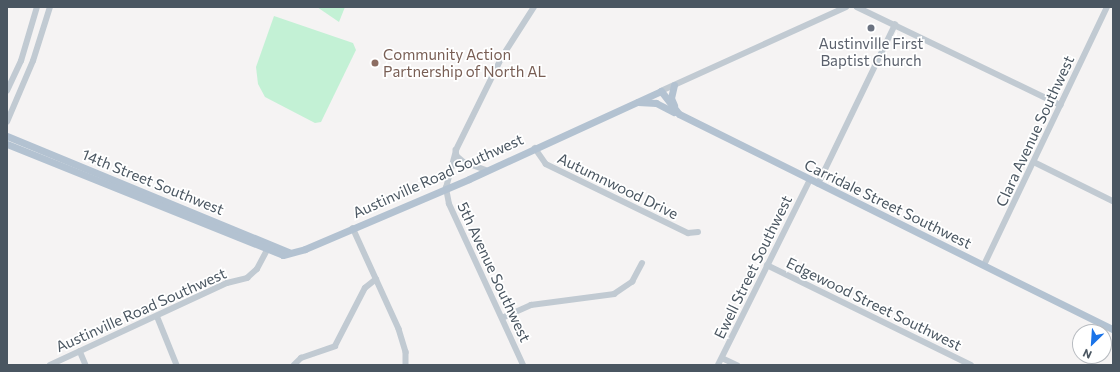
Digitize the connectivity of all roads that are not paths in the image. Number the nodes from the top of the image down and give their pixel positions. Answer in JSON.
{"nodes":[{"id":1,"x":37,"y":7,"type":"edge"},
{"id":2,"x":50,"y":7,"type":"edge"},
{"id":3,"x":534,"y":7,"type":"edge"},
{"id":4,"x":846,"y":7,"type":"edge"},
{"id":5,"x":857,"y":7,"type":"edge"},
{"id":6,"x":1107,"y":7,"type":"edge"},
{"id":7,"x":895,"y":25,"type":"junction"},
{"id":8,"x":674,"y":85,"type":"junction"},
{"id":9,"x":7,"y":91,"type":"edge"},
{"id":10,"x":661,"y":91,"type":"junction"},
{"id":11,"x":638,"y":102,"type":"junction"},
{"id":12,"x":1061,"y":105,"type":"junction"},
{"id":13,"x":679,"y":114,"type":"junction"},
{"id":14,"x":7,"y":122,"type":"edge"},
{"id":15,"x":7,"y":136,"type":"edge"},
{"id":16,"x":7,"y":144,"type":"edge"},
{"id":17,"x":535,"y":148,"type":"junction"},
{"id":18,"x":456,"y":150,"type":"junction"},
{"id":19,"x":1034,"y":162,"type":"junction"},
{"id":20,"x":486,"y":170,"type":"junction"},
{"id":21,"x":810,"y":180,"type":"junction"},
{"id":22,"x":818,"y":184,"type":"junction"},
{"id":23,"x":446,"y":188,"type":"junction"},
{"id":24,"x":1113,"y":201,"type":"edge"},
{"id":25,"x":353,"y":228,"type":"junction"},
{"id":26,"x":698,"y":232,"type":"dead end"},
{"id":27,"x":267,"y":250,"type":"junction"},
{"id":28,"x":289,"y":252,"type":"junction"},
{"id":29,"x":642,"y":263,"type":"dead end"},
{"id":30,"x":767,"y":265,"type":"junction"},
{"id":31,"x":984,"y":265,"type":"junction"},
{"id":32,"x":376,"y":279,"type":"junction"},
{"id":33,"x":158,"y":318,"type":"junction"},
{"id":34,"x":502,"y":318,"type":"junction"},
{"id":35,"x":1113,"y":329,"type":"edge"},
{"id":36,"x":80,"y":351,"type":"junction"},
{"id":37,"x":722,"y":358,"type":"junction"},
{"id":38,"x":50,"y":365,"type":"edge"},
{"id":39,"x":86,"y":365,"type":"edge"},
{"id":40,"x":177,"y":365,"type":"edge"},
{"id":41,"x":294,"y":365,"type":"edge"},
{"id":42,"x":406,"y":365,"type":"edge"},
{"id":43,"x":523,"y":365,"type":"edge"},
{"id":44,"x":718,"y":365,"type":"edge"},
{"id":45,"x":737,"y":365,"type":"edge"},
{"id":46,"x":971,"y":365,"type":"edge"}],
"edges":[{"from":1,"to":9,"type":"street"},
{"from":2,"to":14,"type":"street"},
{"from":3,"to":18,"type":"street"},
{"from":4,"to":8,"type":"street","name":"Austinville Road Southwest"},
{"from":5,"to":7,"type":"street"},
{"from":6,"to":12,"type":"street","name":"Clara Avenue Southwest"},
{"from":7,"to":12,"type":"street"},
{"from":7,"to":22,"type":"street"},
{"from":8,"to":10,"type":"street","name":"Austinville Road Southwest"},
{"from":8,"to":13,"type":"main road"},
{"from":10,"to":11,"type":"main road","name":"Austinville Road Southwest"},
{"from":10,"to":13,"type":"main road","name":"Carridale Street Southwest"},
{"from":11,"to":13,"type":"main road"},
{"from":11,"to":17,"type":"main road","name":"Austinville Road Southwest"},
{"from":12,"to":19,"type":"street","name":"Clara Avenue Southwest"},
{"from":13,"to":21,"type":"main road","name":"Carridale Street Southwest"},
{"from":15,"to":28,"type":"main road","name":"14th Street Southwest"},
{"from":16,"to":27,"type":"main road","name":"14th Street Southwest"},
{"from":17,"to":20,"type":"main road","name":"Austinville Road Southwest"},
{"from":17,"to":26,"type":"street","name":"Autumnwood Drive"},
{"from":18,"to":20,"type":"street"},
{"from":18,"to":23,"type":"street"},
{"from":19,"to":24,"type":"street"},
{"from":19,"to":31,"type":"street","name":"Clara Avenue Southwest"},
{"from":20,"to":23,"type":"main road","name":"Austinville Road Southwest"},
{"from":21,"to":22,"type":"main road","name":"Carridale Street Southwest"},
{"from":21,"to":30,"type":"street","name":"Ewell Street Southwest"},
{"from":22,"to":31,"type":"main road","name":"Carridale Street Southwest"},
{"from":23,"to":25,"type":"main road","name":"Austinville Road Southwest"},
{"from":23,"to":34,"type":"street","name":"5th Avenue Southwest"},
{"from":25,"to":28,"type":"main road","name":"Austinville Road Southwest"},
{"from":25,"to":32,"type":"street"},
{"from":27,"to":28,"type":"main road","name":"Austinville Road Southwest"},
{"from":27,"to":33,"type":"street","name":"Austinville Road Southwest"},
{"from":29,"to":34,"type":"street"},
{"from":30,"to":37,"type":"street","name":"Ewell Street Southwest"},
{"from":30,"to":46,"type":"street","name":"Edgewood Street Southwest"},
{"from":31,"to":35,"type":"main road","name":"Carridale Street Southwest"},
{"from":32,"to":41,"type":"street"},
{"from":32,"to":42,"type":"street"},
{"from":33,"to":36,"type":"street","name":"Austinville Road Southwest"},
{"from":33,"to":40,"type":"street"},
{"from":34,"to":43,"type":"street","name":"5th Avenue Southwest"},
{"from":36,"to":38,"type":"street","name":"Austinville Road Southwest"},
{"from":36,"to":39,"type":"street"},
{"from":37,"to":44,"type":"street","name":"Ewell Street Southwest"},
{"from":37,"to":45,"type":"street"}]}
